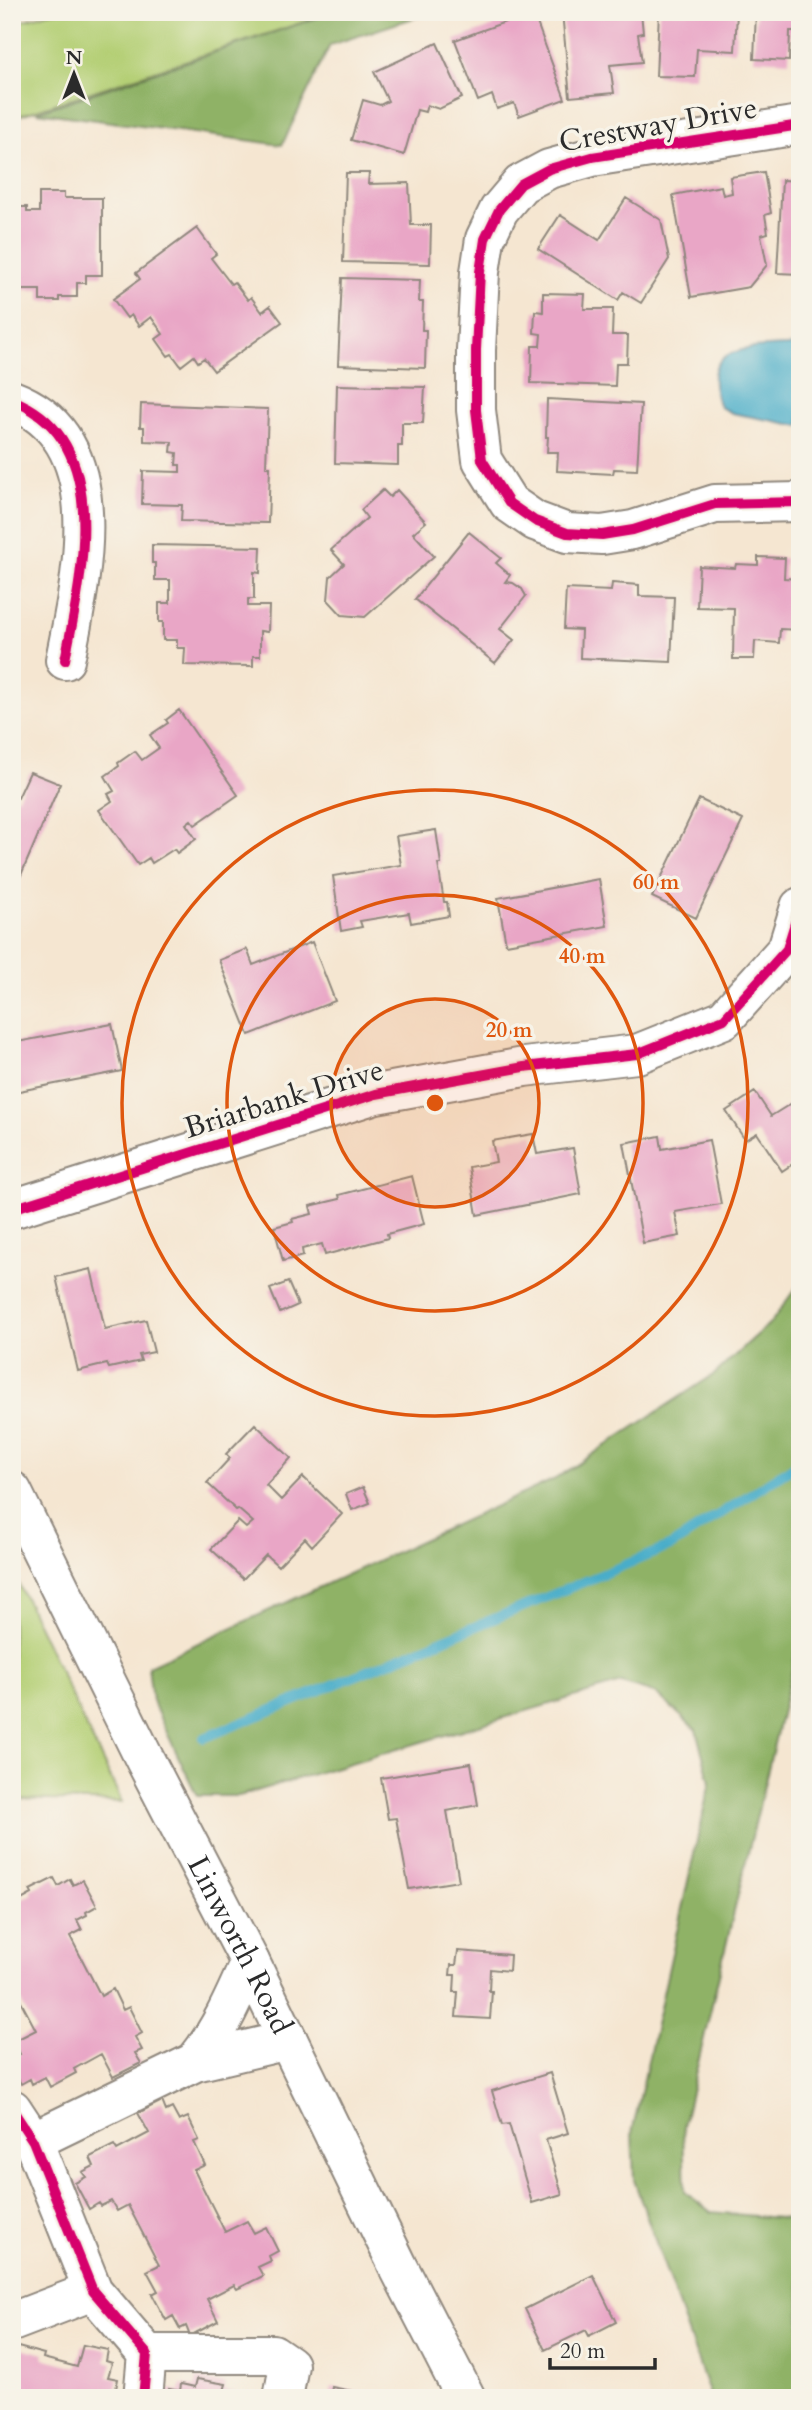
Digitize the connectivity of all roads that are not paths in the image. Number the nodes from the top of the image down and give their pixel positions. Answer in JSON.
{"nodes":[{"id":1,"x":800,"y":125,"type":"edge"},
{"id":2,"x":12,"y":401,"type":"edge"},
{"id":3,"x":800,"y":502,"type":"edge"},
{"id":4,"x":65,"y":660,"type":"dead end"},
{"id":5,"x":800,"y":907,"type":"edge"},
{"id":6,"x":12,"y":1209,"type":"edge"},
{"id":7,"x":12,"y":1491,"type":"edge"},
{"id":8,"x":250,"y":1962,"type":"junction"},
{"id":9,"x":288,"y":2040,"type":"junction"},
{"id":10,"x":195,"y":2062,"type":"junction"},
{"id":11,"x":12,"y":2109,"type":"edge"},
{"id":12,"x":33,"y":2141,"type":"junction"},
{"id":13,"x":93,"y":2291,"type":"junction"},
{"id":14,"x":12,"y":2322,"type":"edge"},
{"id":15,"x":147,"y":2354,"type":"junction"},
{"id":16,"x":143,"y":2398,"type":"edge"},
{"id":17,"x":283,"y":2398,"type":"edge"},
{"id":18,"x":466,"y":2398,"type":"edge"}],
"edges":[{"from":1,"to":3,"type":"street","name":"Crestway Drive"},
{"from":2,"to":4,"type":"street"},
{"from":5,"to":6,"type":"street","name":"Briarbank Drive"},
{"from":7,"to":8,"type":"street","name":"Linworth Road"},
{"from":8,"to":9,"type":"street","name":"Linworth Road"},
{"from":8,"to":10,"type":"street"},
{"from":9,"to":10,"type":"street"},
{"from":9,"to":18,"type":"street","name":"Linworth Road"},
{"from":10,"to":12,"type":"street"},
{"from":11,"to":12,"type":"street"},
{"from":12,"to":13,"type":"street"},
{"from":13,"to":14,"type":"street"},
{"from":13,"to":15,"type":"street"},
{"from":15,"to":16,"type":"street"},
{"from":15,"to":17,"type":"street"}]}
